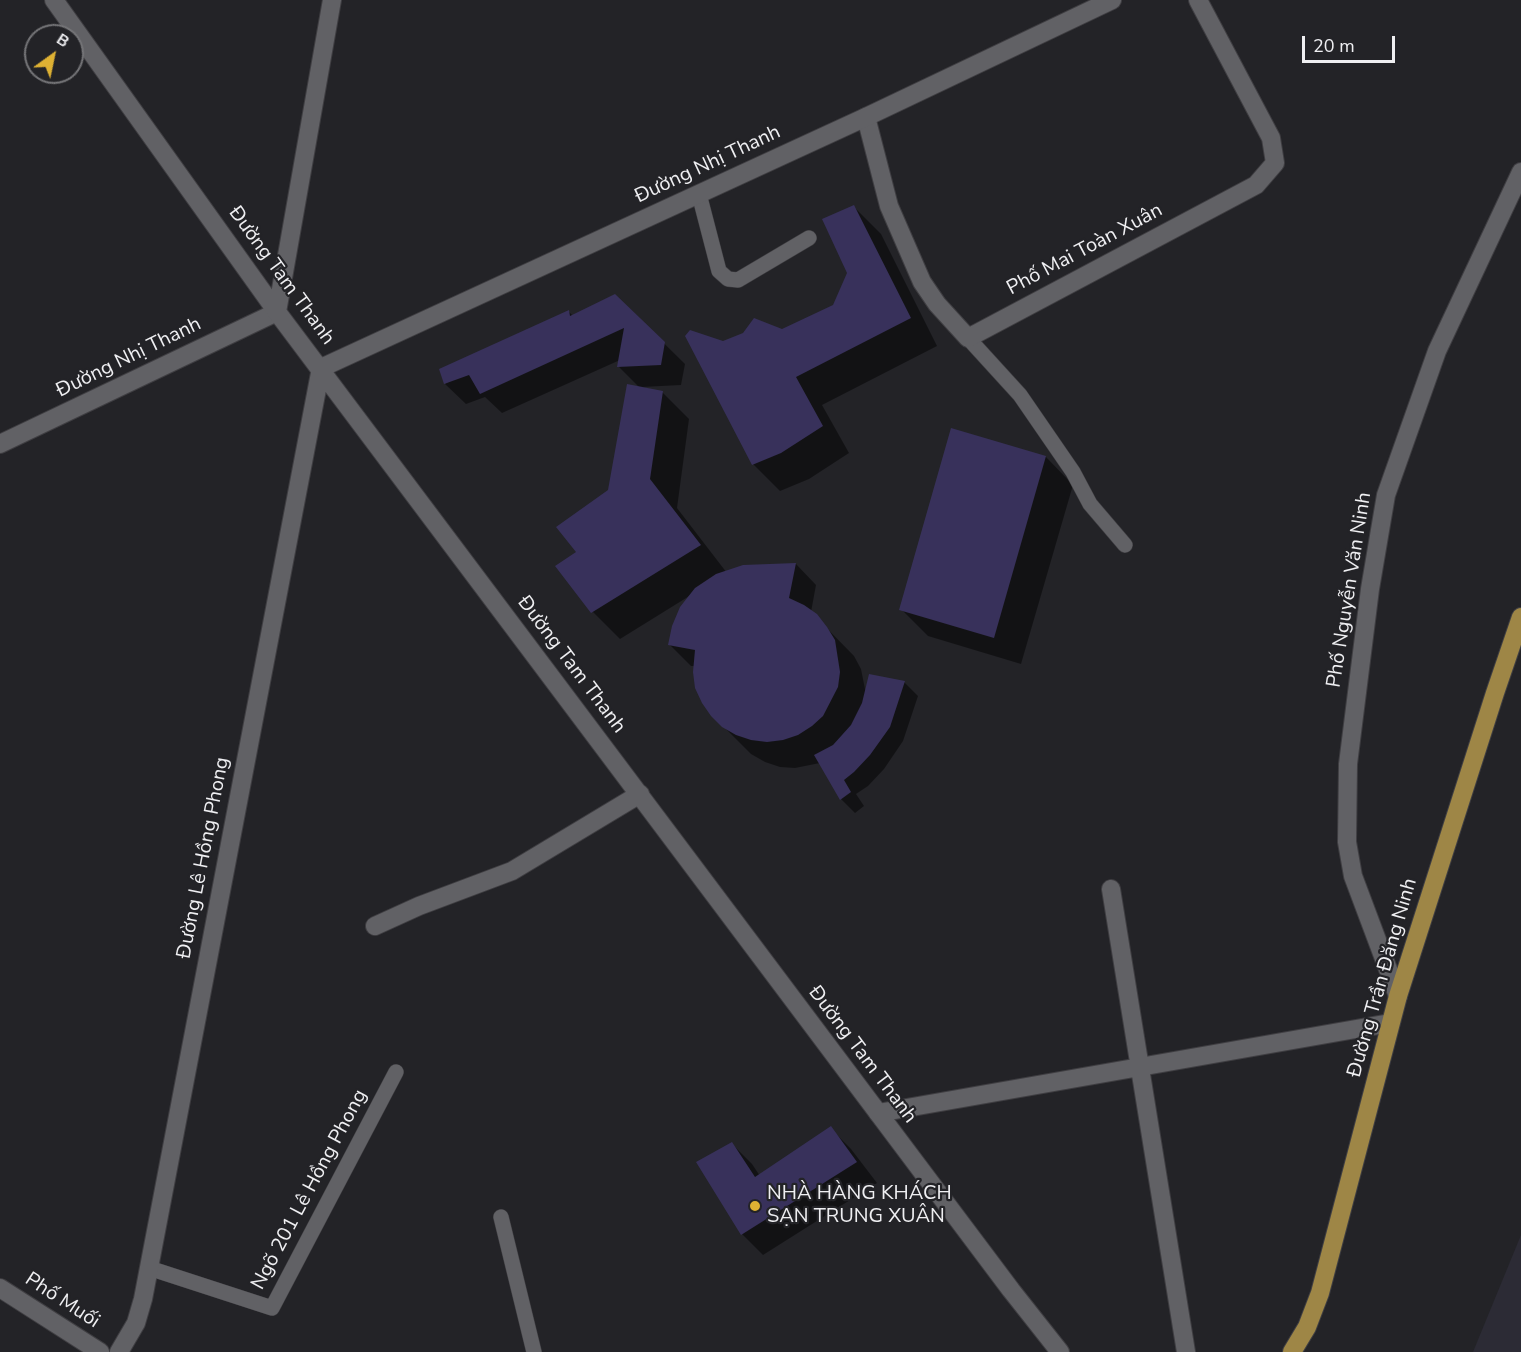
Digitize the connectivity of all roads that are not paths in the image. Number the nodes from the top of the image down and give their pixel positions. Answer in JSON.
{"nodes":[{"id":1,"x":54,"y":0,"type":"edge"},
{"id":2,"x":332,"y":0,"type":"edge"},
{"id":3,"x":1112,"y":0,"type":"edge"},
{"id":4,"x":1198,"y":0,"type":"edge"},
{"id":5,"x":866,"y":117,"type":"junction"},
{"id":6,"x":1521,"y":172,"type":"edge"},
{"id":7,"x":699,"y":194,"type":"junction"},
{"id":8,"x":809,"y":238,"type":"dead end"},
{"id":9,"x":277,"y":312,"type":"junction"},
{"id":10,"x":968,"y":338,"type":"junction"},
{"id":11,"x":321,"y":368,"type":"junction"},
{"id":12,"x":0,"y":444,"type":"edge"},
{"id":13,"x":1125,"y":545,"type":"dead end"},
{"id":14,"x":1521,"y":617,"type":"edge"},
{"id":15,"x":640,"y":794,"type":"junction"},
{"id":16,"x":1111,"y":889,"type":"dead end"},
{"id":17,"x":375,"y":926,"type":"dead end"},
{"id":18,"x":1398,"y":996,"type":"junction"},
{"id":19,"x":1390,"y":1023,"type":"junction"},
{"id":20,"x":1140,"y":1067,"type":"junction"},
{"id":21,"x":396,"y":1072,"type":"dead end"},
{"id":22,"x":878,"y":1113,"type":"junction"},
{"id":23,"x":501,"y":1217,"type":"dead end"},
{"id":24,"x":149,"y":1268,"type":"junction"},
{"id":25,"x":0,"y":1288,"type":"edge"},
{"id":26,"x":100,"y":1352,"type":"edge"},
{"id":27,"x":119,"y":1352,"type":"edge"},
{"id":28,"x":534,"y":1352,"type":"edge"},
{"id":29,"x":1060,"y":1352,"type":"edge"},
{"id":30,"x":1186,"y":1352,"type":"edge"},
{"id":31,"x":1292,"y":1352,"type":"edge"}],
"edges":[{"from":1,"to":9,"type":"street","name":"Đường Tam Thanh"},
{"from":2,"to":9,"type":"street"},
{"from":3,"to":5,"type":"street","name":"Đường Nhị Thanh"},
{"from":4,"to":10,"type":"street","name":"Phố Mai Toàn Xuân"},
{"from":5,"to":7,"type":"street","name":"Đường Nhị Thanh"},
{"from":5,"to":10,"type":"street"},
{"from":6,"to":18,"type":"street","name":"Phố Nguyễn Văn Ninh"},
{"from":7,"to":8,"type":"lane"},
{"from":7,"to":11,"type":"street","name":"Đường Nhị Thanh"},
{"from":9,"to":11,"type":"street","name":"Đường Tam Thanh"},
{"from":9,"to":12,"type":"street","name":"Đường Nhị Thanh"},
{"from":10,"to":13,"type":"lane"},
{"from":11,"to":15,"type":"street","name":"Đường Tam Thanh"},
{"from":11,"to":24,"type":"street","name":"Đường Lê Hồng Phong"},
{"from":14,"to":18,"type":"main road","name":"Đường Trần Đăng Ninh"},
{"from":15,"to":17,"type":"street"},
{"from":15,"to":22,"type":"street","name":"Đường Tam Thanh"},
{"from":16,"to":20,"type":"street"},
{"from":18,"to":19,"type":"main road","name":"Đường Trần Đăng Ninh"},
{"from":19,"to":20,"type":"street"},
{"from":19,"to":31,"type":"main road","name":"Đường Trần Đăng Ninh"},
{"from":20,"to":22,"type":"street"},
{"from":20,"to":30,"type":"street"},
{"from":21,"to":24,"type":"lane","name":"Ngõ 201 Lê Hồng Phong"},
{"from":22,"to":29,"type":"street","name":"Đường Tam Thanh"},
{"from":23,"to":28,"type":"lane"},
{"from":24,"to":27,"type":"street","name":"Đường Lê Hồng Phong"},
{"from":25,"to":26,"type":"street","name":"Phố Muối"}]}
